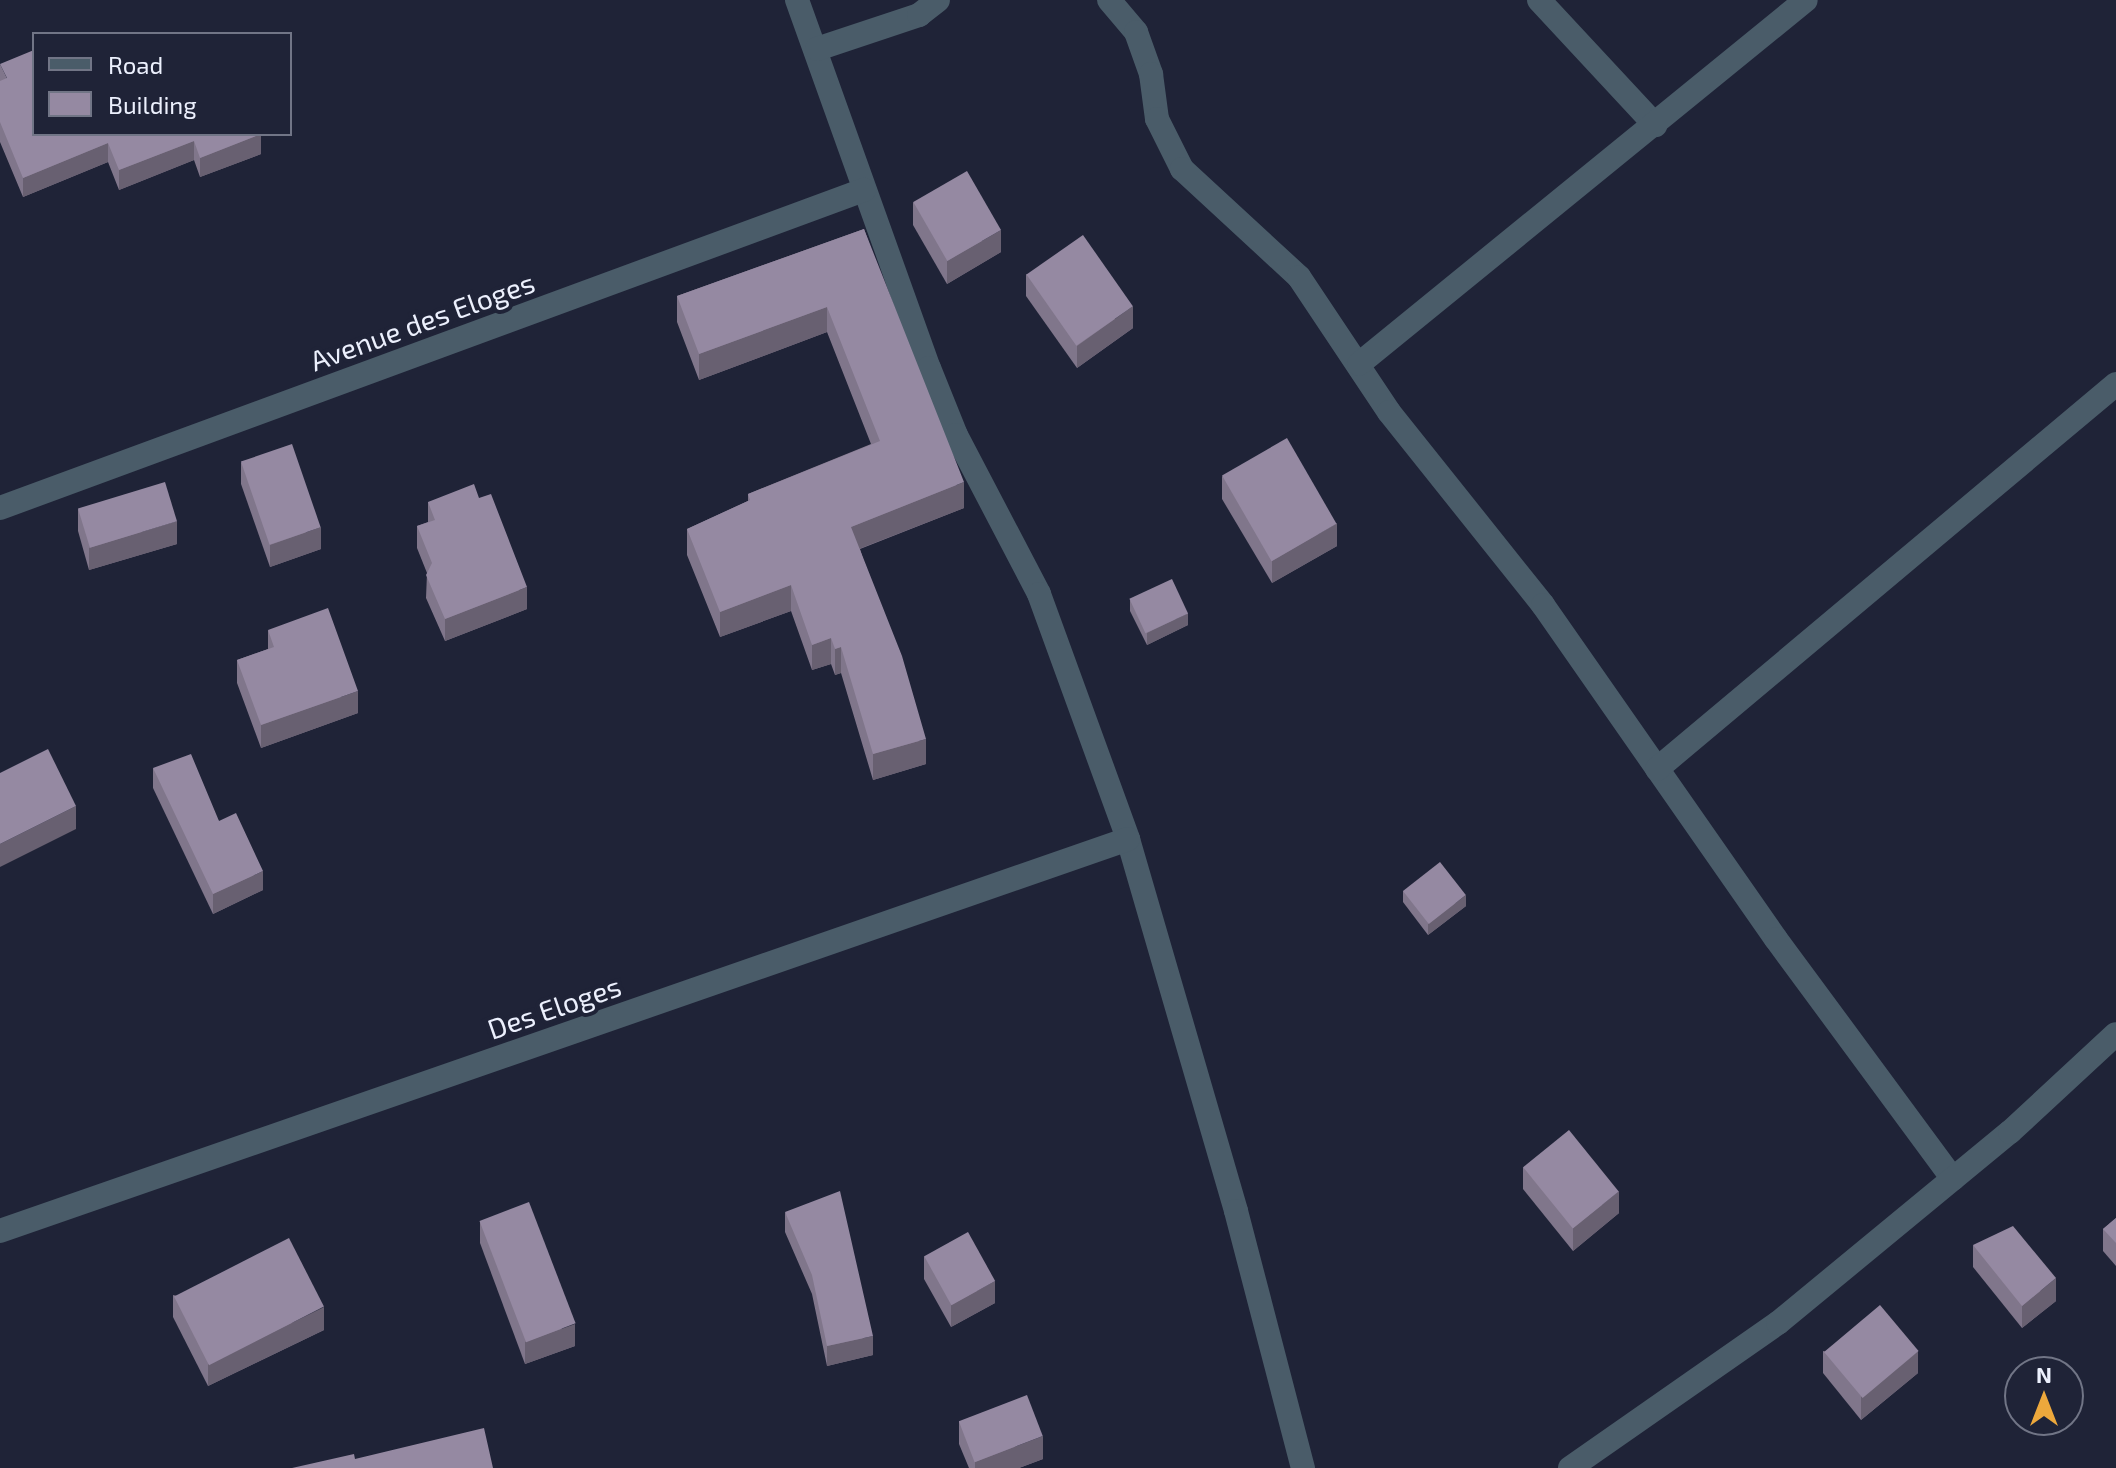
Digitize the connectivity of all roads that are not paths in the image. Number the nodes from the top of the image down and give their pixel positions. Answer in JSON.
{"nodes":[{"id":1,"x":797,"y":0,"type":"edge"},
{"id":2,"x":938,"y":0,"type":"edge"},
{"id":3,"x":1109,"y":0,"type":"edge"},
{"id":4,"x":1539,"y":0,"type":"edge"},
{"id":5,"x":1806,"y":0,"type":"edge"},
{"id":6,"x":817,"y":49,"type":"junction"},
{"id":7,"x":1655,"y":125,"type":"junction"},
{"id":8,"x":864,"y":190,"type":"junction"},
{"id":9,"x":1359,"y":364,"type":"junction"},
{"id":10,"x":2116,"y":384,"type":"edge"},
{"id":11,"x":0,"y":508,"type":"edge"},
{"id":12,"x":1657,"y":769,"type":"junction"},
{"id":13,"x":1128,"y":839,"type":"junction"},
{"id":14,"x":2116,"y":1034,"type":"edge"},
{"id":15,"x":1953,"y":1179,"type":"junction"},
{"id":16,"x":0,"y":1231,"type":"edge"},
{"id":17,"x":1303,"y":1468,"type":"edge"},
{"id":18,"x":1570,"y":1468,"type":"edge"}],
"edges":[{"from":1,"to":6,"type":"street"},
{"from":2,"to":6,"type":"street"},
{"from":3,"to":9,"type":"street"},
{"from":4,"to":7,"type":"street"},
{"from":5,"to":7,"type":"street"},
{"from":6,"to":8,"type":"street"},
{"from":7,"to":9,"type":"street"},
{"from":8,"to":11,"type":"street","name":"Avenue des Eloges"},
{"from":8,"to":13,"type":"street"},
{"from":9,"to":12,"type":"street"},
{"from":10,"to":12,"type":"street"},
{"from":12,"to":15,"type":"street"},
{"from":13,"to":16,"type":"street","name":"Des Eloges"},
{"from":13,"to":17,"type":"street"},
{"from":14,"to":15,"type":"street"},
{"from":15,"to":18,"type":"street"}]}
